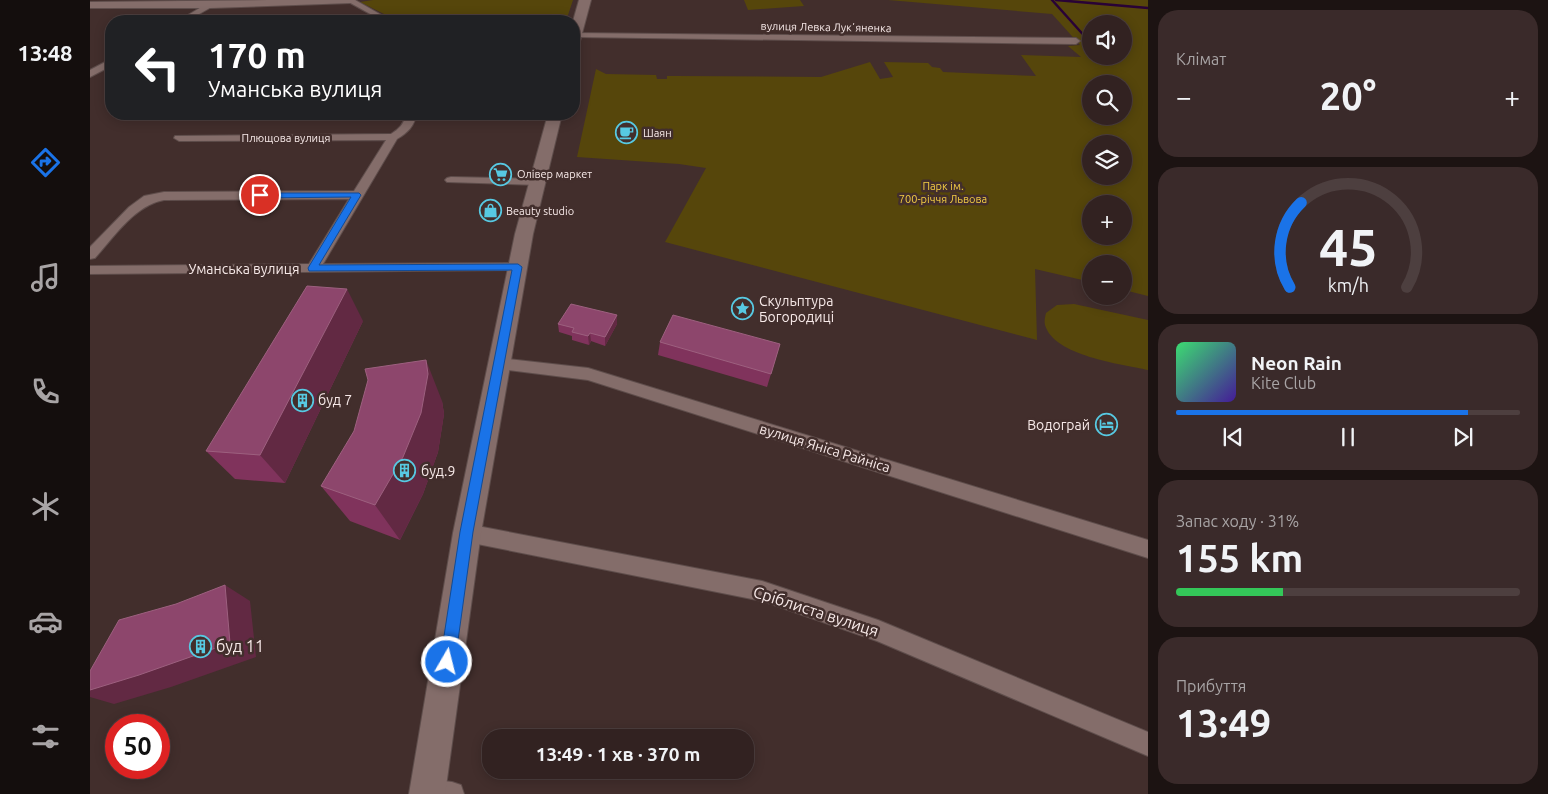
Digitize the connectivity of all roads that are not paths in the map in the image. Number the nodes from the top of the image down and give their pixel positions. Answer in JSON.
{"nodes":[{"id":1,"x":350,"y":0,"type":"edge"},
{"id":2,"x":585,"y":0,"type":"edge"},
{"id":3,"x":90,"y":5,"type":"edge"},
{"id":4,"x":211,"y":5,"type":"junction"},
{"id":5,"x":193,"y":15,"type":"edge"},
{"id":6,"x":377,"y":15,"type":"edge"},
{"id":7,"x":580,"y":19,"type":"edge"},
{"id":8,"x":580,"y":38,"type":"edge"},
{"id":9,"x":1076,"y":41,"type":"dead end"},
{"id":10,"x":105,"y":65,"type":"edge"},
{"id":11,"x":90,"y":74,"type":"edge"},
{"id":12,"x":410,"y":120,"type":"edge"},
{"id":13,"x":553,"y":120,"type":"edge"},
{"id":14,"x":393,"y":137,"type":"junction"},
{"id":15,"x":179,"y":138,"type":"dead end"},
{"id":16,"x":451,"y":180,"type":"dead end"},
{"id":17,"x":537,"y":182,"type":"junction"},
{"id":18,"x":356,"y":195,"type":"junction"},
{"id":19,"x":90,"y":255,"type":"edge"},
{"id":20,"x":518,"y":267,"type":"junction"},
{"id":21,"x":313,"y":268,"type":"junction"},
{"id":22,"x":90,"y":270,"type":"edge"},
{"id":23,"x":498,"y":364,"type":"junction"},
{"id":24,"x":467,"y":532,"type":"junction"},
{"id":25,"x":1148,"y":549,"type":"edge"},
{"id":26,"x":1148,"y":744,"type":"edge"},
{"id":27,"x":436,"y":793,"type":"edge"}],
"edges":[{"from":1,"to":4,"type":"street"},
{"from":1,"to":6,"type":"street"},
{"from":2,"to":7,"type":"main road"},
{"from":3,"to":4,"type":"street"},
{"from":4,"to":5,"type":"street"},
{"from":8,"to":9,"type":"street","name":"вулиця Левка Лукʼяненка"},
{"from":10,"to":11,"type":"street"},
{"from":12,"to":14,"type":"street"},
{"from":13,"to":17,"type":"main road"},
{"from":14,"to":15,"type":"street","name":"Плющова вулиця"},
{"from":14,"to":18,"type":"street"},
{"from":16,"to":17,"type":"street"},
{"from":17,"to":20,"type":"main road"},
{"from":18,"to":19,"type":"street"},
{"from":18,"to":21,"type":"street"},
{"from":20,"to":21,"type":"street","name":"Уманська вулиця"},
{"from":20,"to":23,"type":"main road"},
{"from":21,"to":22,"type":"street","name":"Уманська вулиця"},
{"from":23,"to":24,"type":"main road"},
{"from":23,"to":25,"type":"street","name":"вулиця Яніса Райніса"},
{"from":24,"to":26,"type":"street","name":"Сріблиста вулиця"},
{"from":24,"to":27,"type":"main road"}]}
